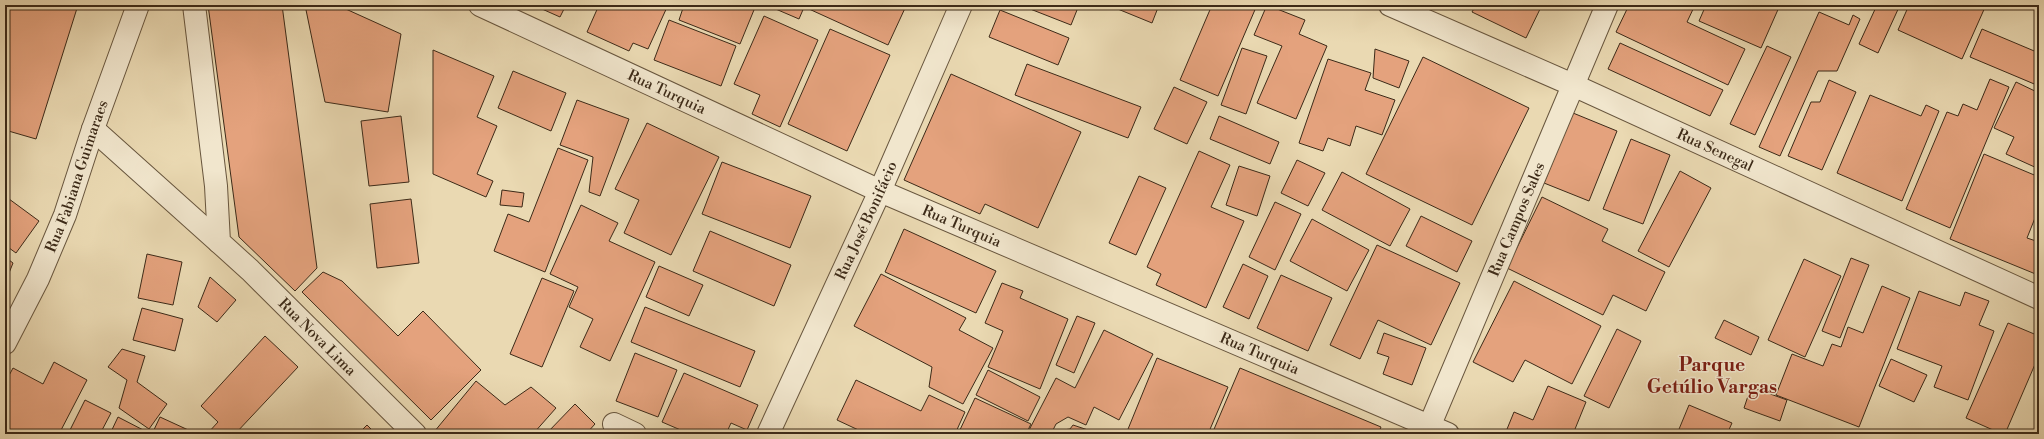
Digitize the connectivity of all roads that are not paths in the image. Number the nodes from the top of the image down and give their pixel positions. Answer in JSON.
{"nodes":[{"id":1,"x":138,"y":5,"type":"edge"},
{"id":2,"x":194,"y":5,"type":"edge"},
{"id":3,"x":480,"y":5,"type":"edge"},
{"id":4,"x":961,"y":5,"type":"edge"},
{"id":5,"x":1390,"y":5,"type":"edge"},
{"id":6,"x":1607,"y":5,"type":"edge"},
{"id":7,"x":1573,"y":85,"type":"junction"},
{"id":8,"x":94,"y":129,"type":"junction"},
{"id":9,"x":880,"y":191,"type":"junction"},
{"id":10,"x":219,"y":242,"type":"junction"},
{"id":11,"x":2039,"y":298,"type":"edge"},
{"id":12,"x":5,"y":343,"type":"edge"},
{"id":13,"x":614,"y":424,"type":"dead end"},
{"id":14,"x":1435,"y":431,"type":"edge"},
{"id":15,"x":414,"y":434,"type":"edge"},
{"id":16,"x":635,"y":434,"type":"edge"},
{"id":17,"x":768,"y":434,"type":"edge"}],
"edges":[{"from":1,"to":8,"type":"street","name":"Rua Fabiana Guimaraes"},
{"from":2,"to":10,"type":"street"},
{"from":3,"to":9,"type":"street","name":"Rua Turquia"},
{"from":4,"to":9,"type":"street","name":"Rua José Bonifácio"},
{"from":5,"to":7,"type":"street","name":"Rua Senegal"},
{"from":6,"to":7,"type":"street","name":"Rua Campos Sales"},
{"from":7,"to":11,"type":"street","name":"Rua Senegal"},
{"from":7,"to":14,"type":"street","name":"Rua Campos Sales"},
{"from":8,"to":10,"type":"street","name":"Rua Nova Lima"},
{"from":8,"to":12,"type":"street","name":"Rua Fabiana Guimaraes"},
{"from":9,"to":14,"type":"street","name":"Rua Turquia"},
{"from":9,"to":17,"type":"street","name":"Rua José Bonifácio"},
{"from":10,"to":15,"type":"street","name":"Rua Nova Lima"},
{"from":13,"to":16,"type":"street"}]}
